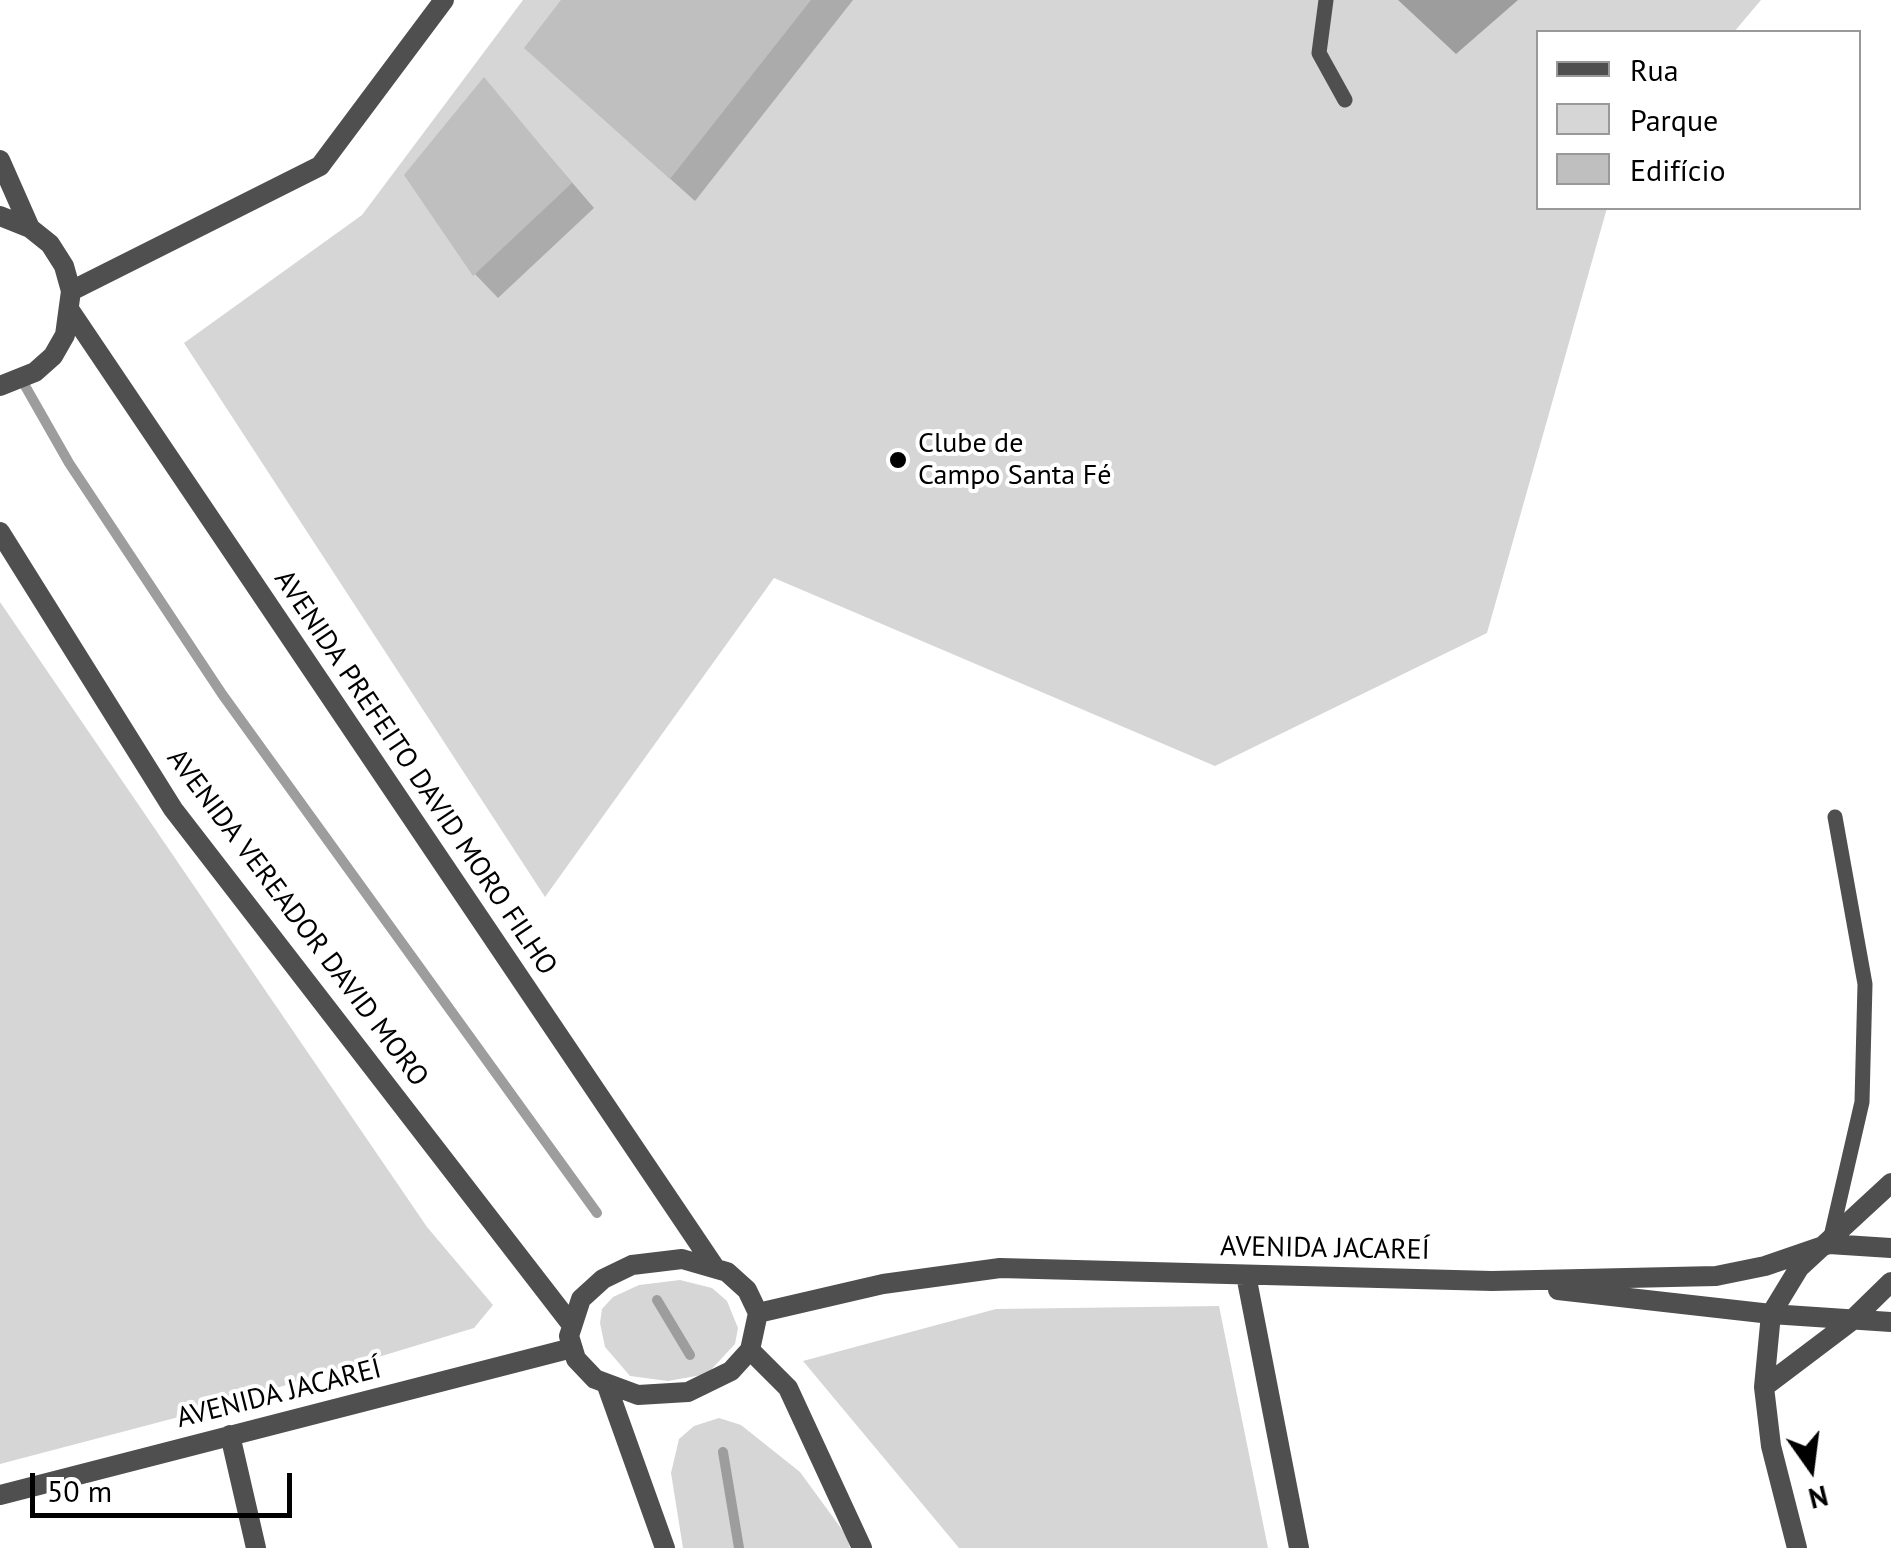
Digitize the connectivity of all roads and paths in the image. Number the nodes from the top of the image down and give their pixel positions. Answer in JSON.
{"nodes":[{"id":1,"x":444,"y":0,"type":"edge"},
{"id":2,"x":1326,"y":0,"type":"edge"},
{"id":3,"x":1345,"y":100,"type":"dead end"},
{"id":4,"x":0,"y":160,"type":"edge"},
{"id":5,"x":0,"y":216,"type":"edge"},
{"id":6,"x":30,"y":228,"type":"junction"},
{"id":7,"x":71,"y":301,"type":"junction"},
{"id":8,"x":0,"y":386,"type":"edge"},
{"id":9,"x":0,"y":532,"type":"edge"},
{"id":10,"x":1835,"y":816,"type":"dead end"},
{"id":11,"x":1891,"y":1183,"type":"edge"},
{"id":12,"x":1829,"y":1244,"type":"junction"},
{"id":13,"x":1891,"y":1248,"type":"edge"},
{"id":14,"x":714,"y":1266,"type":"junction"},
{"id":15,"x":1246,"y":1275,"type":"junction"},
{"id":16,"x":1492,"y":1281,"type":"junction"},
{"id":17,"x":1891,"y":1282,"type":"edge"},
{"id":18,"x":758,"y":1313,"type":"junction"},
{"id":19,"x":1770,"y":1314,"type":"junction"},
{"id":20,"x":1850,"y":1322,"type":"junction"},
{"id":21,"x":1891,"y":1322,"type":"edge"},
{"id":22,"x":571,"y":1324,"type":"junction"},
{"id":23,"x":572,"y":1348,"type":"junction"},
{"id":24,"x":750,"y":1350,"type":"junction"},
{"id":25,"x":608,"y":1386,"type":"junction"},
{"id":26,"x":1764,"y":1388,"type":"junction"},
{"id":27,"x":230,"y":1435,"type":"junction"},
{"id":28,"x":0,"y":1495,"type":"edge"},
{"id":29,"x":256,"y":1548,"type":"edge"},
{"id":30,"x":665,"y":1548,"type":"edge"},
{"id":31,"x":862,"y":1548,"type":"edge"},
{"id":32,"x":1299,"y":1548,"type":"edge"},
{"id":33,"x":1797,"y":1548,"type":"edge"}],
"edges":[{"from":1,"to":7,"type":"street"},
{"from":2,"to":3,"type":"lane"},
{"from":4,"to":6,"type":"street"},
{"from":5,"to":6,"type":"street"},
{"from":6,"to":7,"type":"street","name":"AVENIDA PREFEITO DAVID MORO FILHO"},
{"from":7,"to":8,"type":"street"},
{"from":7,"to":14,"type":"street","name":"AVENIDA PREFEITO DAVID MORO FILHO"},
{"from":9,"to":22,"type":"street","name":"AVENIDA VEREADOR DAVID MORO"},
{"from":10,"to":12,"type":"lane"},
{"from":11,"to":12,"type":"street"},
{"from":12,"to":13,"type":"street","name":"AVENIDA JACAREÍ"},
{"from":12,"to":16,"type":"street","name":"AVENIDA JACAREÍ"},
{"from":12,"to":19,"type":"street"},
{"from":14,"to":18,"type":"street"},
{"from":14,"to":22,"type":"street"},
{"from":15,"to":16,"type":"street","name":"AVENIDA JACAREÍ"},
{"from":15,"to":18,"type":"street","name":"AVENIDA JACAREÍ"},
{"from":15,"to":32,"type":"street"},
{"from":16,"to":19,"type":"street"},
{"from":17,"to":20,"type":"street"},
{"from":18,"to":24,"type":"street"},
{"from":19,"to":20,"type":"street"},
{"from":19,"to":26,"type":"street"},
{"from":20,"to":21,"type":"street"},
{"from":20,"to":26,"type":"street"},
{"from":22,"to":23,"type":"street"},
{"from":23,"to":25,"type":"street"},
{"from":23,"to":27,"type":"street","name":"AVENIDA JACAREÍ"},
{"from":24,"to":25,"type":"street"},
{"from":24,"to":31,"type":"street"},
{"from":25,"to":30,"type":"street"},
{"from":26,"to":33,"type":"street"},
{"from":27,"to":28,"type":"street","name":"AVENIDA JACAREÍ"},
{"from":27,"to":29,"type":"street"}]}
